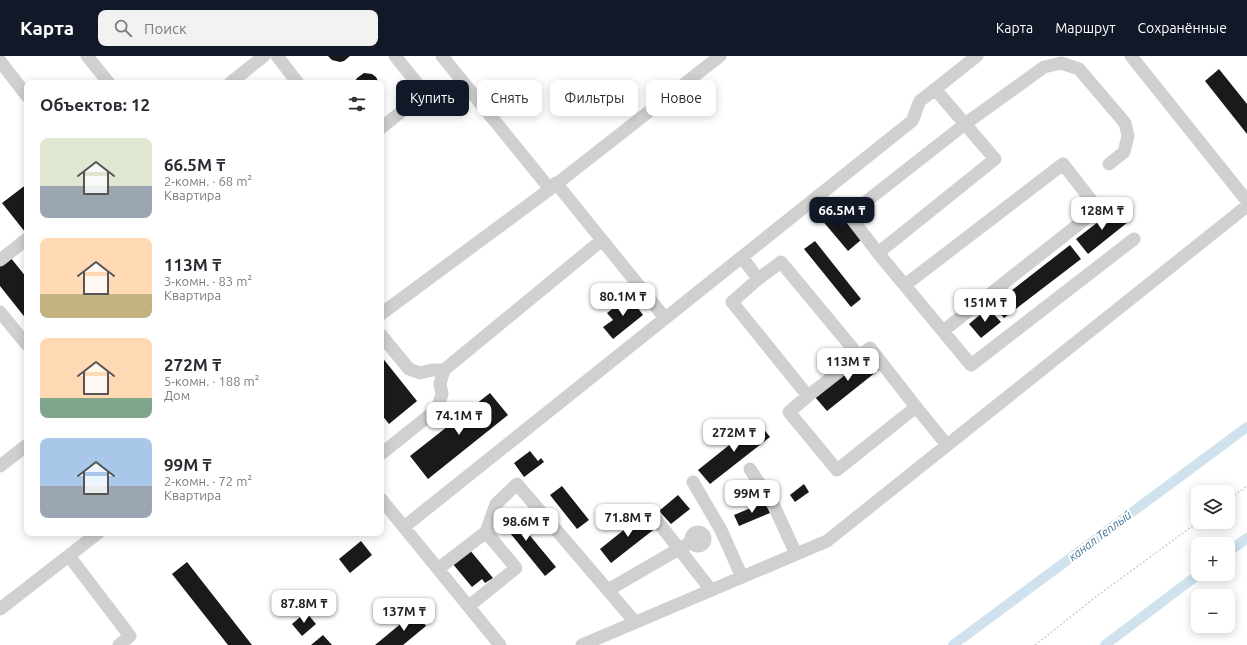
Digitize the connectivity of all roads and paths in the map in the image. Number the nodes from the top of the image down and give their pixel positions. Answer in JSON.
{"nodes":[{"id":1,"x":87,"y":56,"type":"edge"},
{"id":2,"x":264,"y":56,"type":"edge"},
{"id":3,"x":277,"y":56,"type":"edge"},
{"id":4,"x":395,"y":56,"type":"edge"},
{"id":5,"x":442,"y":56,"type":"edge"},
{"id":6,"x":720,"y":56,"type":"edge"},
{"id":7,"x":977,"y":56,"type":"edge"},
{"id":8,"x":1131,"y":56,"type":"edge"},
{"id":9,"x":0,"y":61,"type":"edge"},
{"id":10,"x":106,"y":80,"type":"edge"},
{"id":11,"x":234,"y":80,"type":"edge"},
{"id":12,"x":296,"y":80,"type":"edge"},
{"id":13,"x":936,"y":89,"type":"junction"},
{"id":14,"x":24,"y":92,"type":"edge"},
{"id":15,"x":966,"y":124,"type":"junction"},
{"id":16,"x":384,"y":126,"type":"edge"},
{"id":17,"x":1109,"y":164,"type":"dead end"},
{"id":18,"x":553,"y":186,"type":"junction"},
{"id":19,"x":1247,"y":201,"type":"edge"},
{"id":20,"x":1247,"y":206,"type":"edge"},
{"id":21,"x":1134,"y":239,"type":"dead end"},
{"id":22,"x":602,"y":240,"type":"junction"},
{"id":23,"x":24,"y":241,"type":"edge"},
{"id":24,"x":878,"y":253,"type":"junction"},
{"id":25,"x":742,"y":257,"type":"junction"},
{"id":26,"x":0,"y":260,"type":"edge"},
{"id":27,"x":758,"y":280,"type":"junction"},
{"id":28,"x":905,"y":285,"type":"junction"},
{"id":29,"x":0,"y":312,"type":"edge"},
{"id":30,"x":384,"y":312,"type":"edge"},
{"id":31,"x":665,"y":318,"type":"junction"},
{"id":32,"x":943,"y":331,"type":"junction"},
{"id":33,"x":384,"y":339,"type":"edge"},
{"id":34,"x":24,"y":341,"type":"edge"},
{"id":35,"x":859,"y":356,"type":"junction"},
{"id":36,"x":444,"y":370,"type":"junction"},
{"id":37,"x":808,"y":396,"type":"junction"},
{"id":38,"x":916,"y":407,"type":"junction"},
{"id":39,"x":947,"y":445,"type":"junction"},
{"id":40,"x":24,"y":447,"type":"edge"},
{"id":41,"x":384,"y":452,"type":"edge"},
{"id":42,"x":0,"y":466,"type":"edge"},
{"id":43,"x":750,"y":469,"type":"dead end"},
{"id":44,"x":693,"y":482,"type":"dead end"},
{"id":45,"x":1247,"y":486,"type":"edge"},
{"id":46,"x":1235,"y":495,"type":"edge"},
{"id":47,"x":384,"y":503,"type":"edge"},
{"id":48,"x":651,"y":513,"type":"dead end"},
{"id":49,"x":404,"y":527,"type":"junction"},
{"id":50,"x":1191,"y":527,"type":"edge"},
{"id":51,"x":486,"y":532,"type":"junction"},
{"id":52,"x":94,"y":536,"type":"edge"},
{"id":53,"x":691,"y":542,"type":"dead end"},
{"id":54,"x":679,"y":549,"type":"junction"},
{"id":55,"x":796,"y":554,"type":"junction"},
{"id":56,"x":68,"y":556,"type":"junction"},
{"id":57,"x":438,"y":569,"type":"junction"},
{"id":58,"x":742,"y":577,"type":"junction"},
{"id":59,"x":608,"y":590,"type":"junction"},
{"id":60,"x":711,"y":590,"type":"junction"},
{"id":61,"x":468,"y":606,"type":"junction"},
{"id":62,"x":0,"y":609,"type":"edge"},
{"id":63,"x":635,"y":622,"type":"junction"},
{"id":64,"x":119,"y":645,"type":"edge"},
{"id":65,"x":500,"y":645,"type":"edge"},
{"id":66,"x":582,"y":645,"type":"edge"},
{"id":67,"x":1035,"y":645,"type":"edge"}],
"edges":[{"from":1,"to":10,"type":"lane"},
{"from":2,"to":11,"type":"lane"},
{"from":3,"to":12,"type":"lane"},
{"from":4,"to":16,"type":"lane"},
{"from":5,"to":18,"type":"lane"},
{"from":6,"to":18,"type":"lane"},
{"from":7,"to":13,"type":"lane"},
{"from":8,"to":19,"type":"lane"},
{"from":9,"to":14,"type":"lane"},
{"from":13,"to":15,"type":"lane"},
{"from":13,"to":25,"type":"lane"},
{"from":15,"to":17,"type":"lane"},
{"from":15,"to":24,"type":"lane"},
{"from":15,"to":24,"type":"lane"},
{"from":18,"to":22,"type":"lane"},
{"from":18,"to":30,"type":"lane"},
{"from":20,"to":39,"type":"lane"},
{"from":21,"to":32,"type":"lane"},
{"from":22,"to":31,"type":"lane"},
{"from":22,"to":36,"type":"lane"},
{"from":23,"to":26,"type":"lane"},
{"from":24,"to":28,"type":"lane"},
{"from":25,"to":27,"type":"lane"},
{"from":25,"to":31,"type":"lane"},
{"from":27,"to":35,"type":"lane"},
{"from":27,"to":37,"type":"lane"},
{"from":28,"to":32,"type":"lane"},
{"from":28,"to":32,"type":"lane"},
{"from":29,"to":34,"type":"lane"},
{"from":31,"to":49,"type":"lane"},
{"from":33,"to":36,"type":"lane"},
{"from":35,"to":37,"type":"lane"},
{"from":35,"to":38,"type":"lane"},
{"from":36,"to":41,"type":"lane"},
{"from":37,"to":38,"type":"lane"},
{"from":38,"to":39,"type":"lane"},
{"from":39,"to":55,"type":"lane"},
{"from":40,"to":42,"type":"lane"},
{"from":43,"to":55,"type":"lane"},
{"from":44,"to":58,"type":"lane"},
{"from":45,"to":46,"type":"path"},
{"from":47,"to":49,"type":"lane"},
{"from":48,"to":54,"type":"lane"},
{"from":49,"to":57,"type":"lane"},
{"from":50,"to":67,"type":"path"},
{"from":51,"to":57,"type":"lane"},
{"from":51,"to":59,"type":"lane"},
{"from":51,"to":61,"type":"lane"},
{"from":52,"to":56,"type":"lane"},
{"from":53,"to":54,"type":"lane"},
{"from":54,"to":59,"type":"lane"},
{"from":54,"to":60,"type":"lane"},
{"from":55,"to":58,"type":"lane"},
{"from":56,"to":62,"type":"lane"},
{"from":56,"to":64,"type":"lane"},
{"from":57,"to":61,"type":"lane"},
{"from":58,"to":60,"type":"lane"},
{"from":59,"to":63,"type":"lane"},
{"from":60,"to":63,"type":"lane"},
{"from":61,"to":65,"type":"lane"},
{"from":63,"to":66,"type":"lane"}]}
